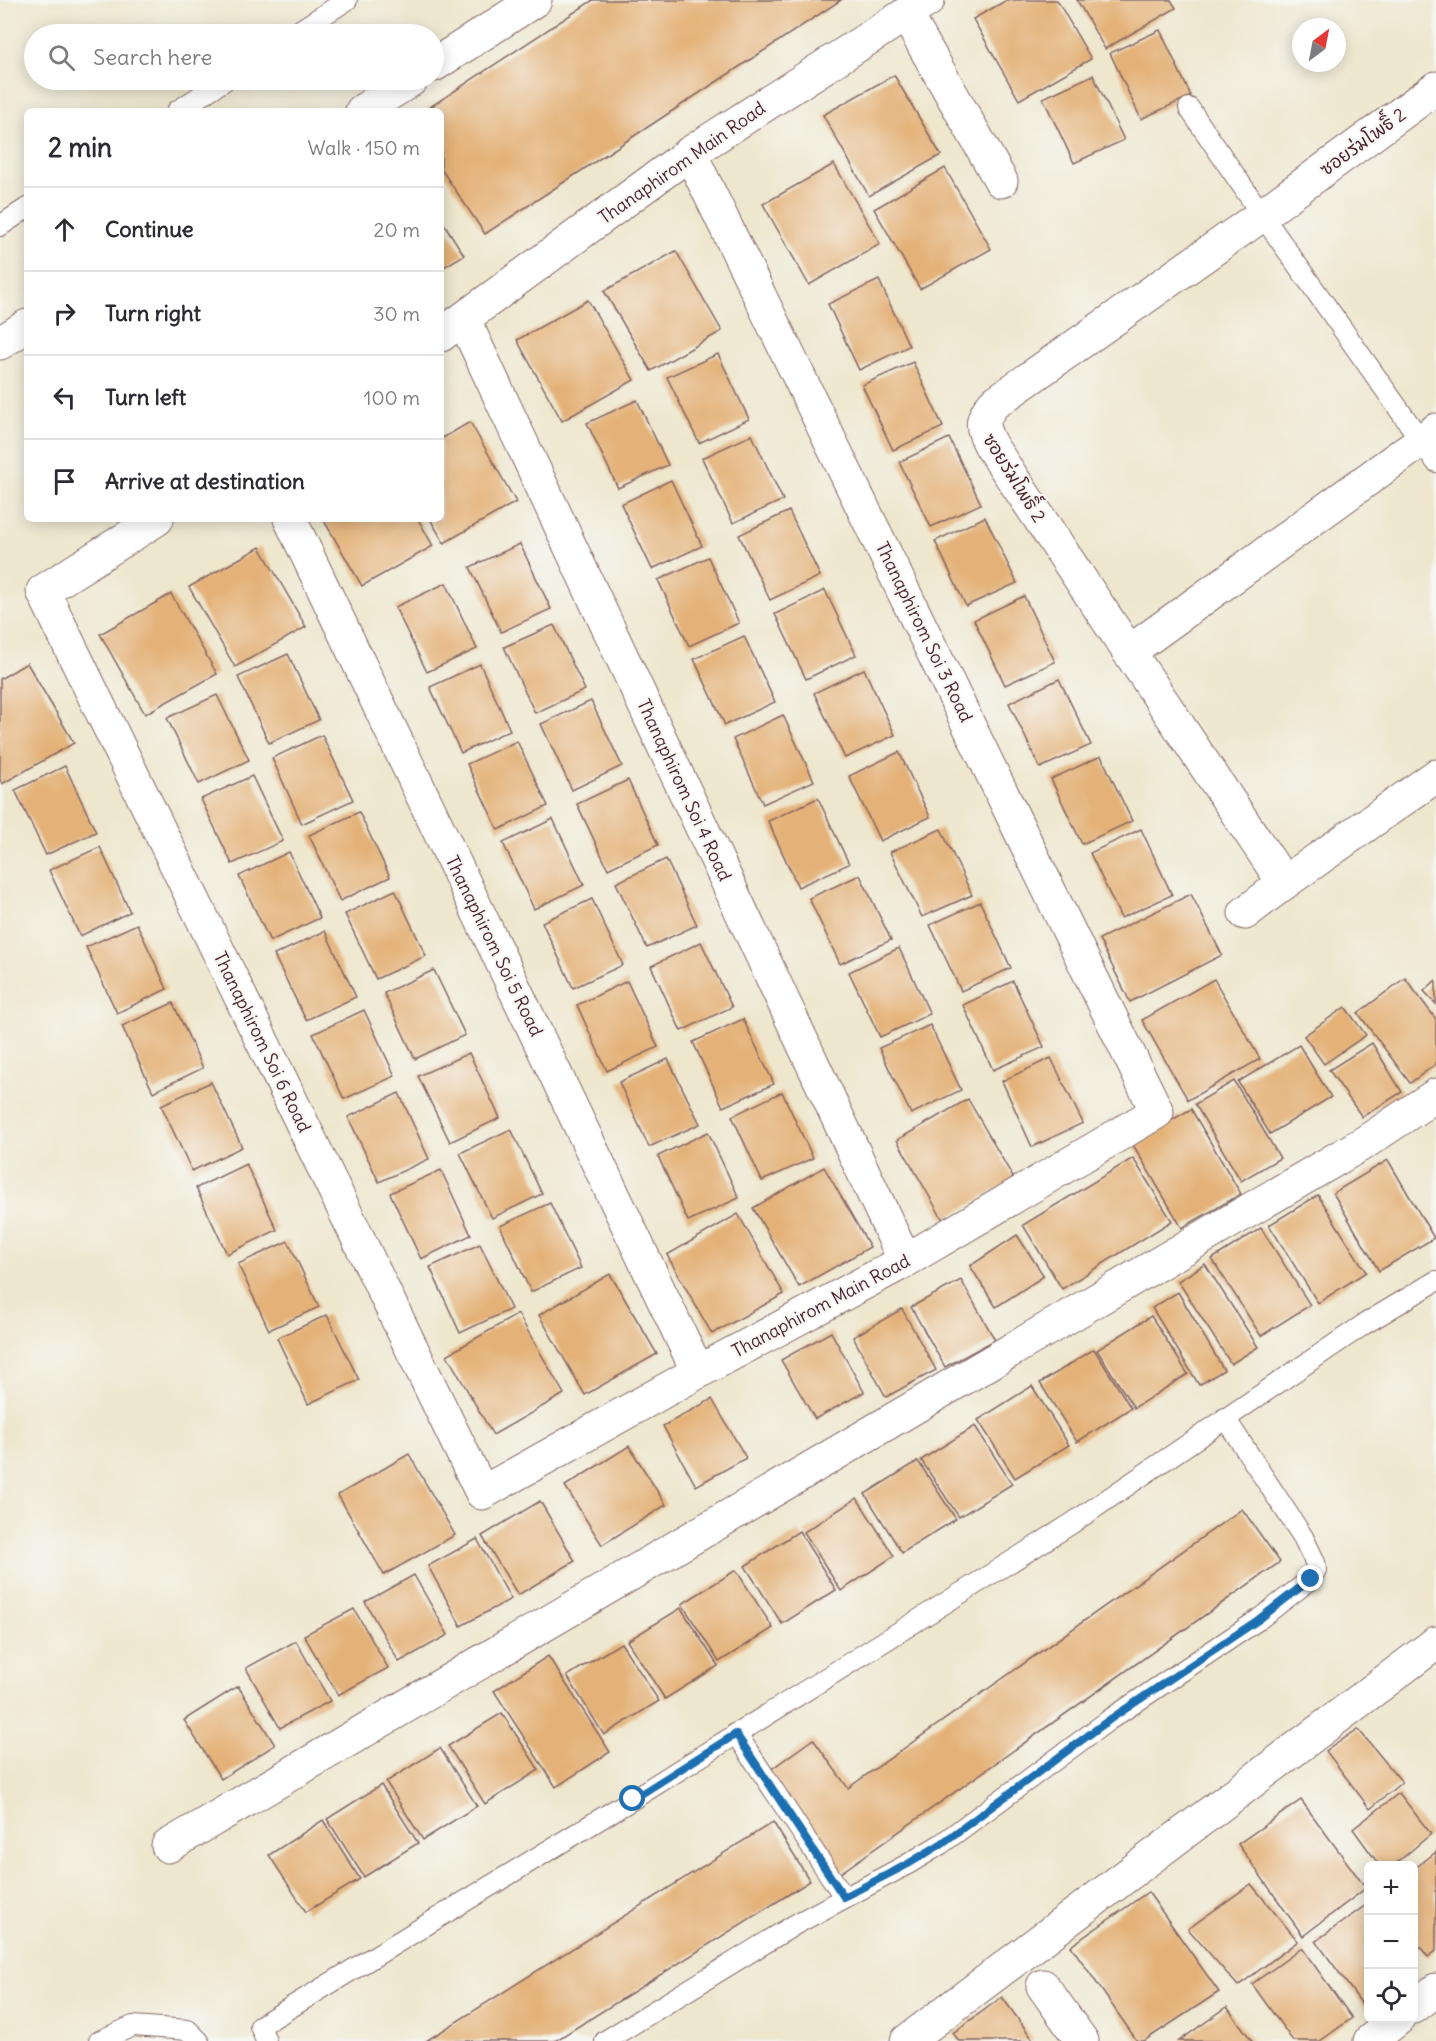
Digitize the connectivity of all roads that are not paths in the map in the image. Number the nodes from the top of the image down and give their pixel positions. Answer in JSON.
{"nodes":[{"id":1,"x":347,"y":0,"type":"edge"},
{"id":2,"x":535,"y":0,"type":"edge"},
{"id":3,"x":917,"y":7,"type":"edge"},
{"id":4,"x":310,"y":24,"type":"edge"},
{"id":5,"x":444,"y":59,"type":"edge"},
{"id":6,"x":1436,"y":88,"type":"edge"},
{"id":7,"x":210,"y":90,"type":"edge"},
{"id":8,"x":395,"y":90,"type":"edge"},
{"id":9,"x":182,"y":108,"type":"edge"},
{"id":10,"x":367,"y":108,"type":"edge"},
{"id":11,"x":1190,"y":108,"type":"dead end"},
{"id":12,"x":690,"y":153,"type":"junction"},
{"id":13,"x":1001,"y":181,"type":"dead end"},
{"id":14,"x":24,"y":210,"type":"edge"},
{"id":15,"x":1262,"y":215,"type":"junction"},
{"id":16,"x":0,"y":226,"type":"edge"},
{"id":17,"x":452,"y":327,"type":"edge"},
{"id":18,"x":24,"y":328,"type":"edge"},
{"id":19,"x":0,"y":343,"type":"edge"},
{"id":20,"x":1431,"y":444,"type":"edge"},
{"id":21,"x":152,"y":522,"type":"edge"},
{"id":22,"x":291,"y":522,"type":"edge"},
{"id":23,"x":1129,"y":652,"type":"junction"},
{"id":24,"x":1436,"y":776,"type":"edge"},
{"id":25,"x":1284,"y":883,"type":"junction"},
{"id":26,"x":1245,"y":913,"type":"dead end"},
{"id":27,"x":1436,"y":1095,"type":"edge"},
{"id":28,"x":1157,"y":1112,"type":"joint"},
{"id":29,"x":905,"y":1261,"type":"junction"},
{"id":30,"x":1436,"y":1281,"type":"edge"},
{"id":31,"x":698,"y":1372,"type":"junction"},
{"id":32,"x":1225,"y":1418,"type":"junction"},
{"id":33,"x":482,"y":1493,"type":"joint"},
{"id":34,"x":1436,"y":1642,"type":"edge"},
{"id":35,"x":736,"y":1734,"type":"junction"},
{"id":36,"x":168,"y":1846,"type":"dead end"},
{"id":37,"x":844,"y":1897,"type":"junction"},
{"id":38,"x":1043,"y":1986,"type":"dead end"},
{"id":39,"x":1436,"y":1989,"type":"edge"},
{"id":40,"x":1418,"y":2003,"type":"edge"},
{"id":41,"x":1394,"y":2023,"type":"edge"},
{"id":42,"x":99,"y":2041,"type":"edge"},
{"id":43,"x":199,"y":2041,"type":"edge"},
{"id":44,"x":266,"y":2041,"type":"edge"},
{"id":45,"x":605,"y":2041,"type":"edge"},
{"id":46,"x":907,"y":2041,"type":"edge"},
{"id":47,"x":1082,"y":2041,"type":"edge"},
{"id":48,"x":1370,"y":2041,"type":"edge"}],
"edges":[{"from":1,"to":4,"type":"lane"},
{"from":2,"to":5,"type":"street"},
{"from":3,"to":12,"type":"street","name":"Thanaphirom Main Road"},
{"from":3,"to":13,"type":"street"},
{"from":6,"to":15,"type":"street","name":"ซอยร่มโพธิ์ 2"},
{"from":7,"to":9,"type":"lane"},
{"from":8,"to":10,"type":"street"},
{"from":11,"to":15,"type":"lane"},
{"from":12,"to":17,"type":"street","name":"Thanaphirom Main Road"},
{"from":12,"to":28,"type":"street","name":"Thanaphirom Soi 3 Road"},
{"from":14,"to":16,"type":"lane"},
{"from":15,"to":20,"type":"lane"},
{"from":15,"to":23,"type":"street","name":"ซอยร่มโพธิ์ 2"},
{"from":17,"to":29,"type":"street","name":"Thanaphirom Soi 4 Road"},
{"from":18,"to":19,"type":"street"},
{"from":20,"to":23,"type":"street"},
{"from":21,"to":33,"type":"street","name":"Thanaphirom Soi 6 Road"},
{"from":22,"to":31,"type":"street","name":"Thanaphirom Soi 5 Road"},
{"from":23,"to":25,"type":"street","name":"ซอยร่มโพธิ์ 2"},
{"from":24,"to":25,"type":"street"},
{"from":25,"to":26,"type":"street"},
{"from":27,"to":36,"type":"street"},
{"from":28,"to":29,"type":"street","name":"Thanaphirom Main Road"},
{"from":29,"to":31,"type":"street","name":"Thanaphirom Main Road"},
{"from":30,"to":32,"type":"lane"},
{"from":31,"to":33,"type":"street","name":"Thanaphirom Main Road"},
{"from":32,"to":35,"type":"lane"},
{"from":32,"to":37,"type":"lane"},
{"from":34,"to":46,"type":"street"},
{"from":35,"to":37,"type":"lane"},
{"from":35,"to":44,"type":"lane"},
{"from":37,"to":45,"type":"lane"},
{"from":38,"to":47,"type":"street"},
{"from":39,"to":40,"type":"street"},
{"from":41,"to":48,"type":"street"},
{"from":42,"to":43,"type":"lane"}]}
